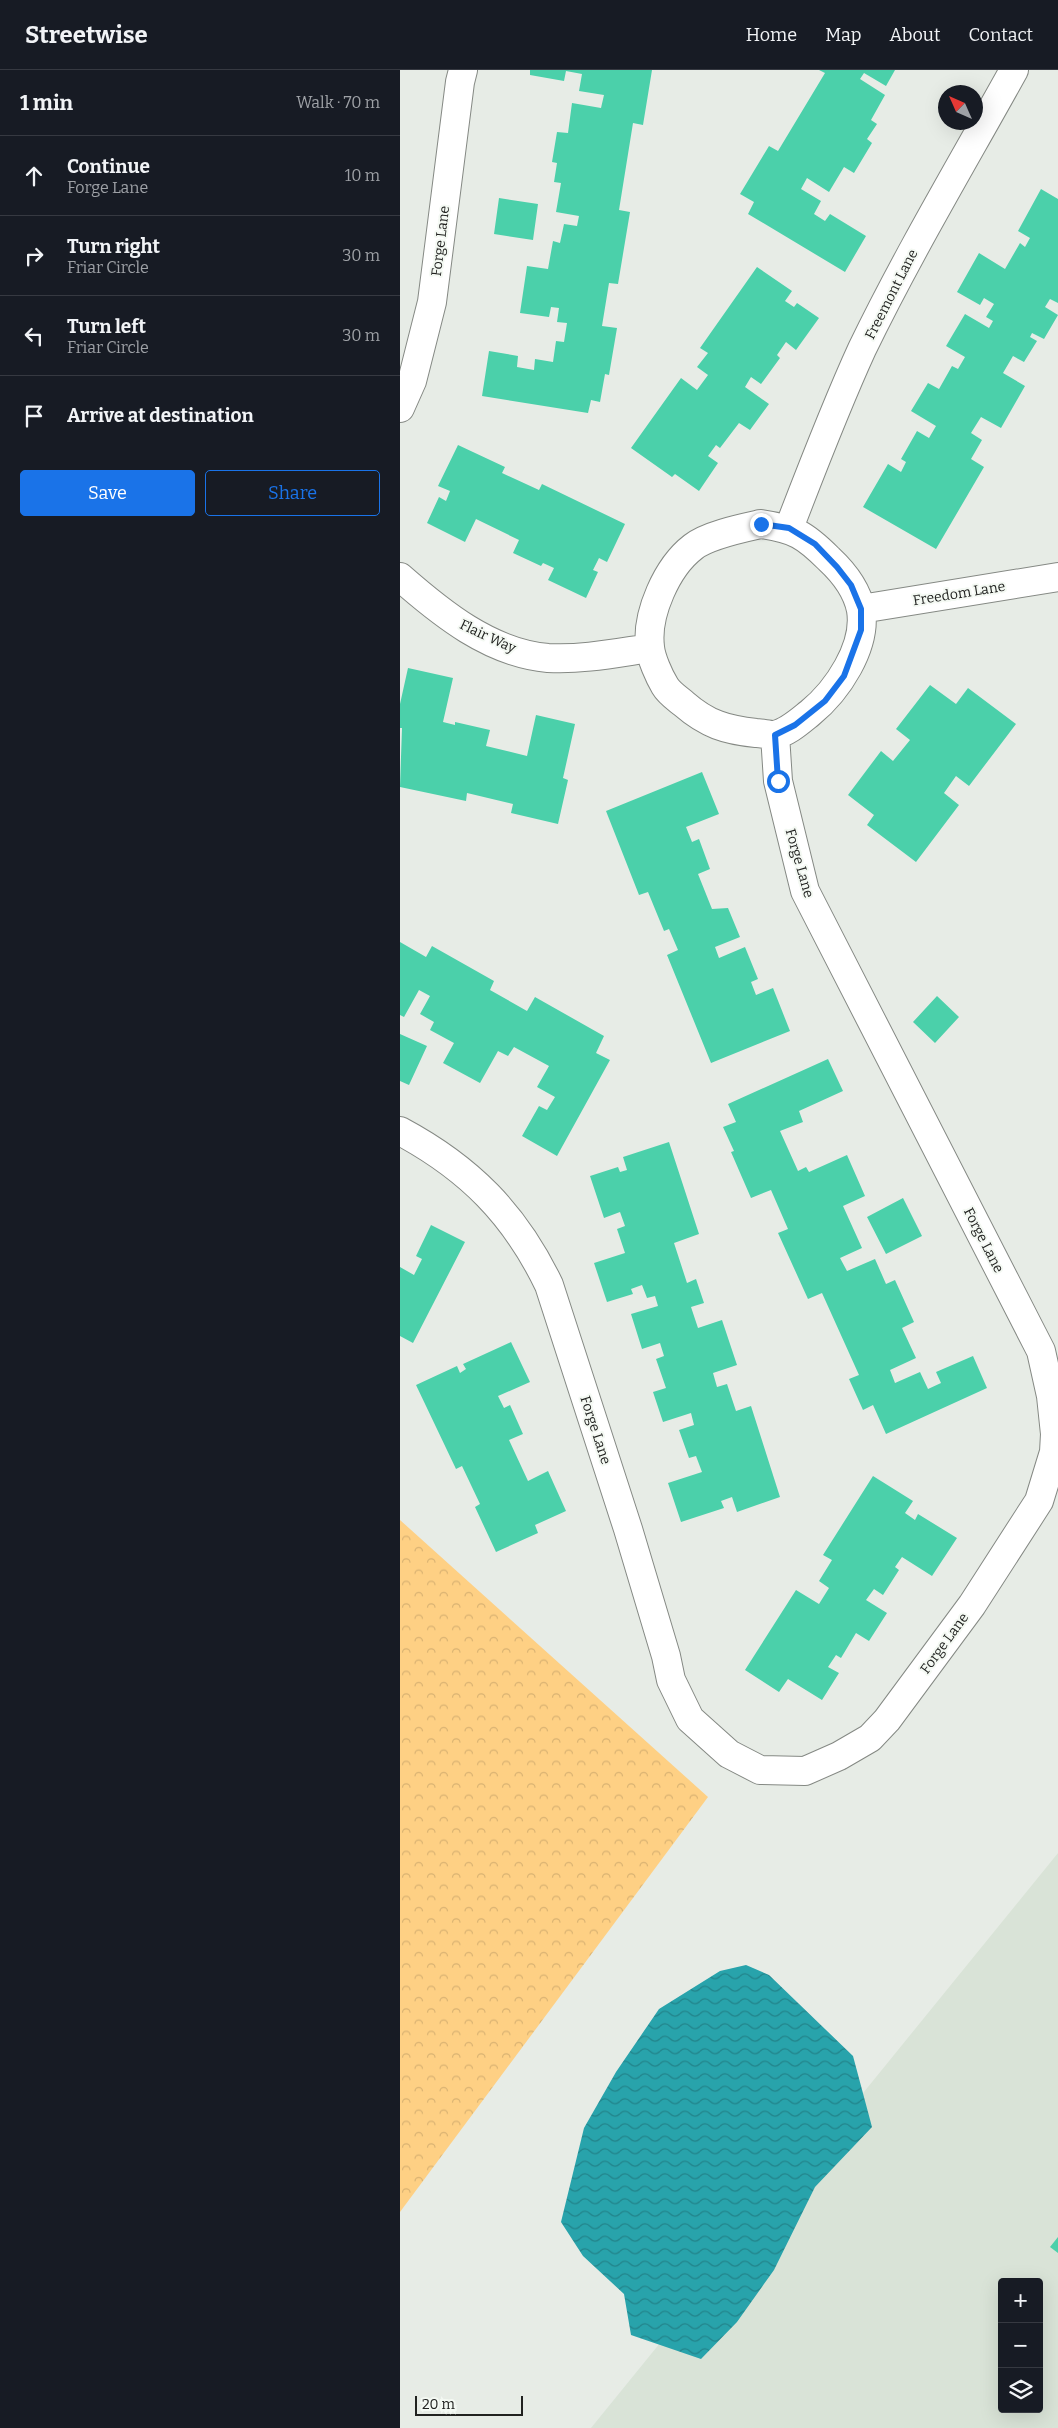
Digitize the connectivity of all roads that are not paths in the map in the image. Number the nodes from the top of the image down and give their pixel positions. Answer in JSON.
{"nodes":[{"id":1,"x":463,"y":70,"type":"edge"},
{"id":2,"x":1014,"y":70,"type":"edge"},
{"id":3,"x":400,"y":408,"type":"edge"},
{"id":4,"x":789,"y":528,"type":"junction"},
{"id":5,"x":1058,"y":576,"type":"edge"},
{"id":6,"x":400,"y":577,"type":"edge"},
{"id":7,"x":861,"y":609,"type":"junction"},
{"id":8,"x":650,"y":648,"type":"junction"},
{"id":9,"x":775,"y":735,"type":"junction"},
{"id":10,"x":400,"y":1131,"type":"edge"}],
"edges":[{"from":1,"to":3,"type":"street","name":"Forge Lane"},
{"from":2,"to":4,"type":"street","name":"Freemont Lane"},
{"from":4,"to":7,"type":"street"},
{"from":4,"to":8,"type":"street"},
{"from":5,"to":7,"type":"street","name":"Freedom Lane"},
{"from":6,"to":8,"type":"street","name":"Flair Way"},
{"from":7,"to":9,"type":"street"},
{"from":8,"to":9,"type":"street"},
{"from":9,"to":10,"type":"street","name":"Forge Lane"}]}
